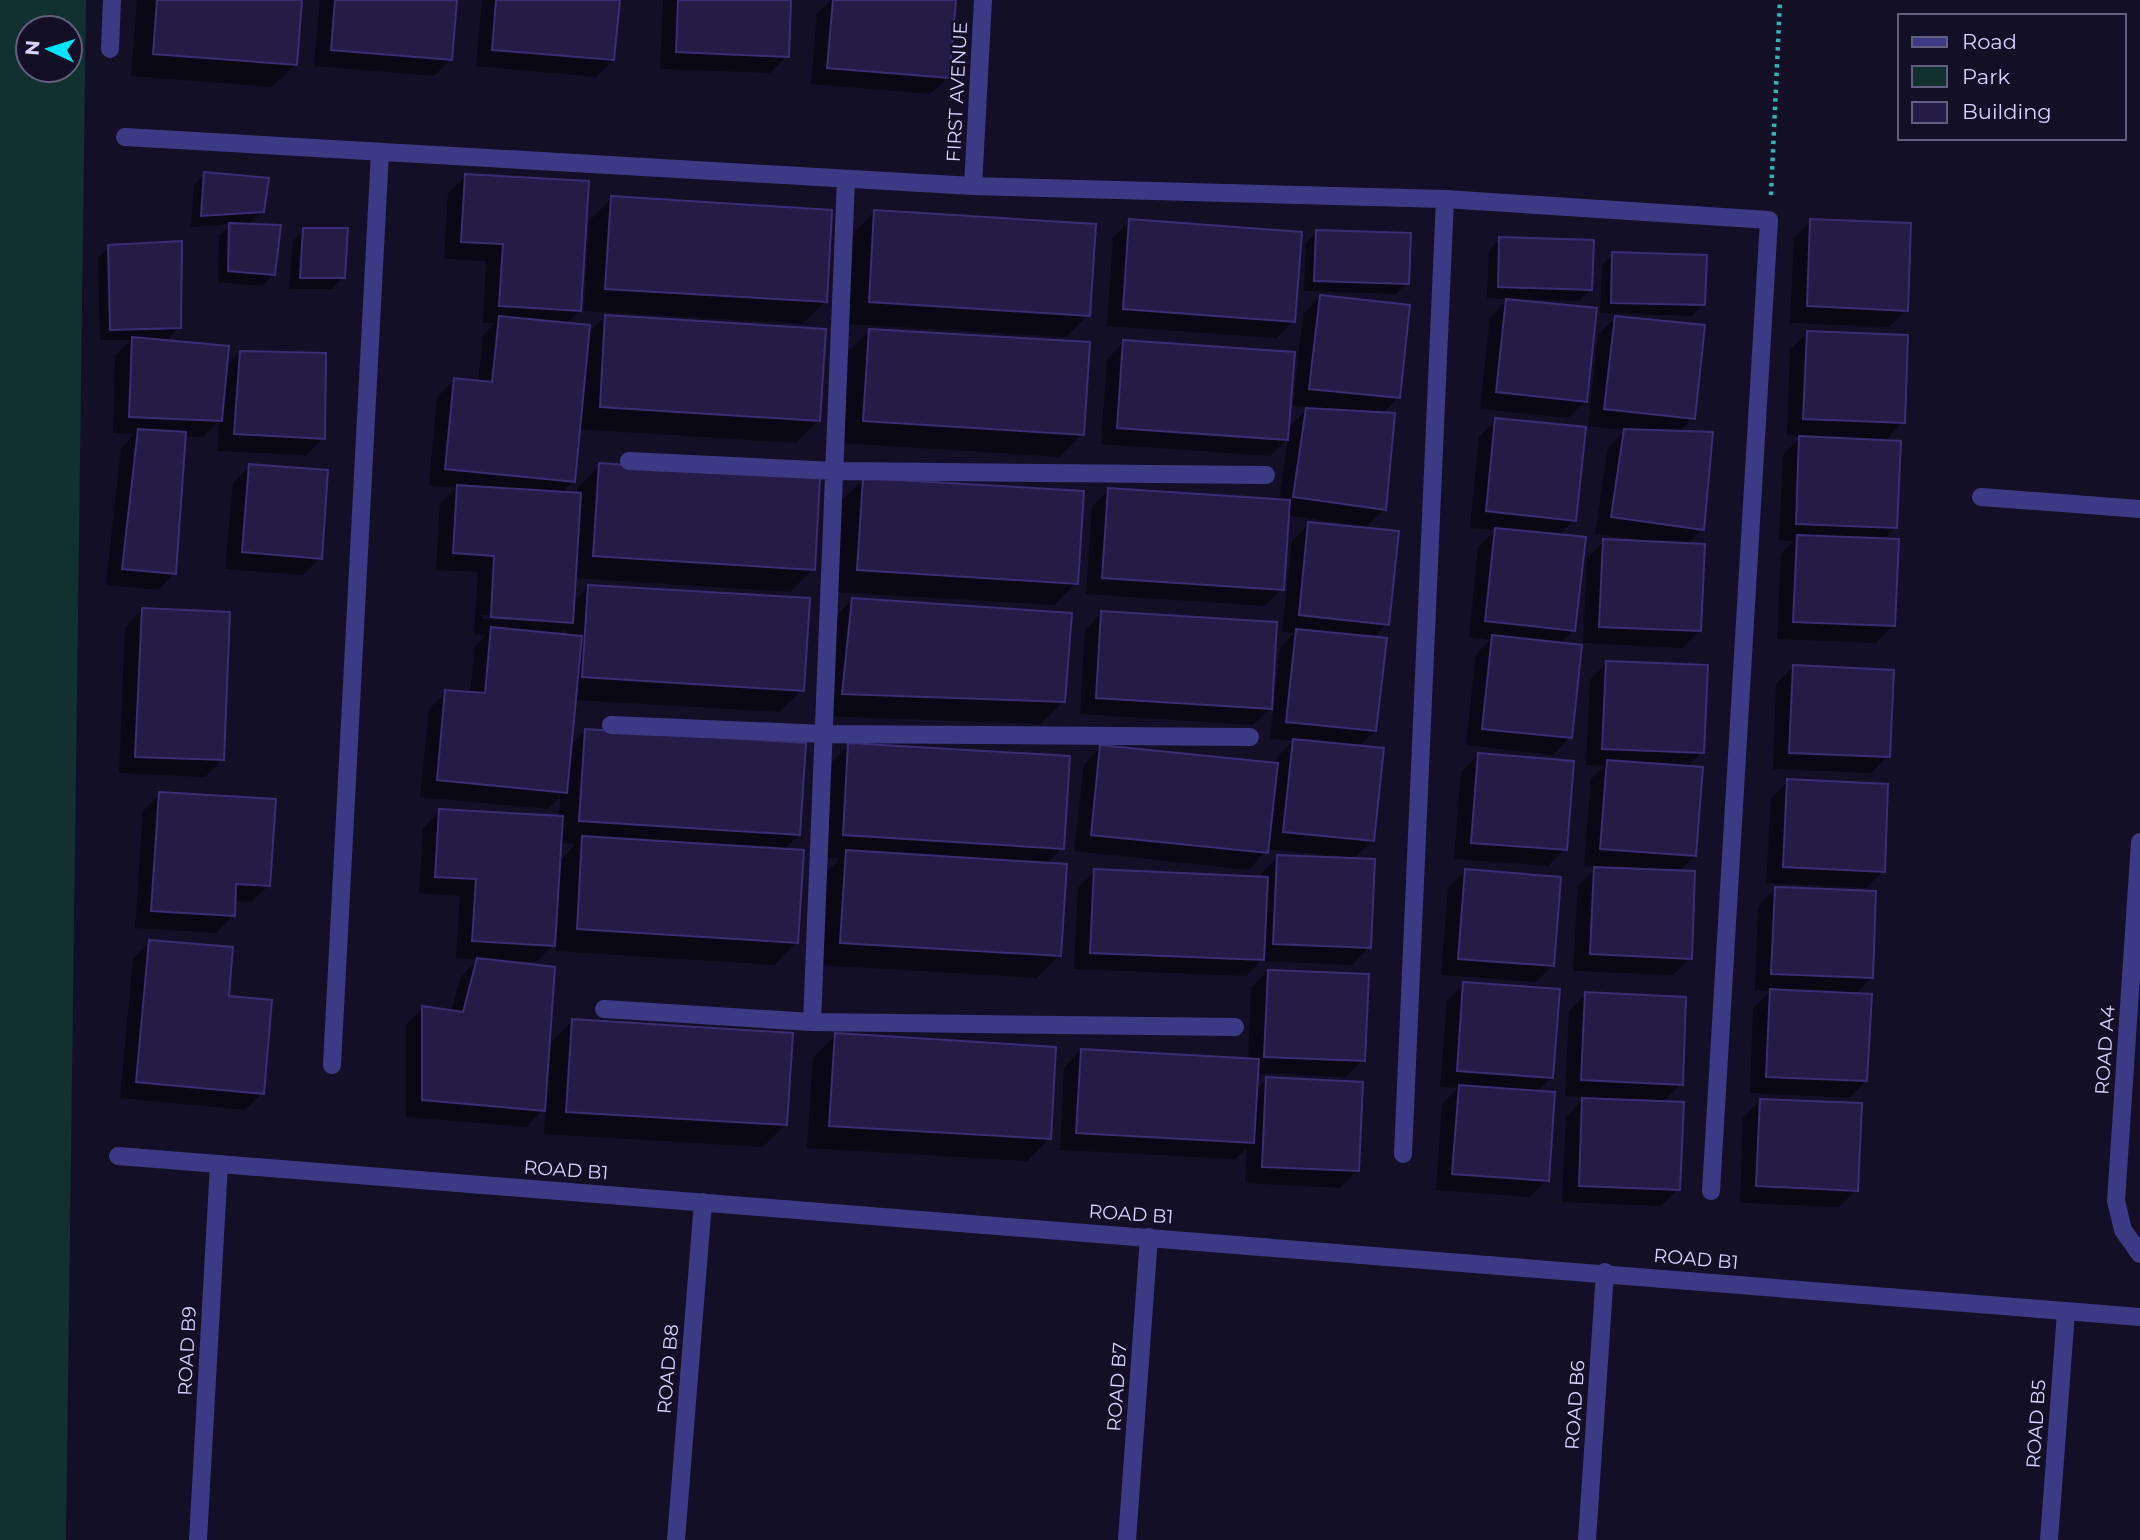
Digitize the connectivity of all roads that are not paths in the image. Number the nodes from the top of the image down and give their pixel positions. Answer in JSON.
{"nodes":[{"id":1,"x":112,"y":0,"type":"edge"},
{"id":2,"x":983,"y":0,"type":"edge"},
{"id":3,"x":110,"y":49,"type":"dead end"},
{"id":4,"x":125,"y":137,"type":"dead end"},
{"id":5,"x":380,"y":152,"type":"junction"},
{"id":6,"x":846,"y":179,"type":"junction"},
{"id":7,"x":973,"y":186,"type":"junction"},
{"id":8,"x":1445,"y":200,"type":"junction"},
{"id":9,"x":629,"y":461,"type":"dead end"},
{"id":10,"x":835,"y":471,"type":"junction"},
{"id":11,"x":1266,"y":475,"type":"dead end"},
{"id":12,"x":1981,"y":497,"type":"dead end"},
{"id":13,"x":2140,"y":509,"type":"edge"},
{"id":14,"x":611,"y":725,"type":"dead end"},
{"id":15,"x":825,"y":734,"type":"junction"},
{"id":16,"x":1250,"y":737,"type":"dead end"},
{"id":17,"x":2140,"y":842,"type":"edge"},
{"id":18,"x":604,"y":1009,"type":"dead end"},
{"id":19,"x":812,"y":1023,"type":"junction"},
{"id":20,"x":1235,"y":1027,"type":"dead end"},
{"id":21,"x":332,"y":1065,"type":"dead end"},
{"id":22,"x":1402,"y":1154,"type":"dead end"},
{"id":23,"x":118,"y":1156,"type":"dead end"},
{"id":24,"x":219,"y":1164,"type":"junction"},
{"id":25,"x":1711,"y":1191,"type":"dead end"},
{"id":26,"x":703,"y":1202,"type":"junction"},
{"id":27,"x":1149,"y":1237,"type":"junction"},
{"id":28,"x":2140,"y":1254,"type":"edge"},
{"id":29,"x":1605,"y":1272,"type":"junction"},
{"id":30,"x":2066,"y":1312,"type":"junction"},
{"id":31,"x":2140,"y":1317,"type":"edge"},
{"id":32,"x":198,"y":1540,"type":"edge"},
{"id":33,"x":676,"y":1540,"type":"edge"},
{"id":34,"x":1127,"y":1540,"type":"edge"},
{"id":35,"x":1587,"y":1540,"type":"edge"},
{"id":36,"x":2049,"y":1540,"type":"edge"}],
"edges":[{"from":1,"to":3,"type":"street"},
{"from":2,"to":7,"type":"street","name":"FIRST AVENUE"},
{"from":4,"to":5,"type":"street"},
{"from":5,"to":6,"type":"street"},
{"from":5,"to":21,"type":"street"},
{"from":6,"to":7,"type":"street"},
{"from":6,"to":10,"type":"street"},
{"from":7,"to":8,"type":"street"},
{"from":8,"to":22,"type":"street"},
{"from":8,"to":25,"type":"street"},
{"from":9,"to":10,"type":"street"},
{"from":10,"to":11,"type":"street"},
{"from":10,"to":15,"type":"street"},
{"from":12,"to":13,"type":"street"},
{"from":14,"to":15,"type":"street"},
{"from":15,"to":16,"type":"street"},
{"from":15,"to":19,"type":"street"},
{"from":17,"to":28,"type":"street","name":"ROAD A4"},
{"from":18,"to":19,"type":"street"},
{"from":19,"to":20,"type":"street"},
{"from":23,"to":24,"type":"street","name":"ROAD B1"},
{"from":24,"to":26,"type":"street","name":"ROAD B1"},
{"from":24,"to":32,"type":"street","name":"ROAD B9"},
{"from":26,"to":27,"type":"street","name":"ROAD B1"},
{"from":26,"to":33,"type":"street","name":"ROAD B8"},
{"from":27,"to":29,"type":"street","name":"ROAD B1"},
{"from":27,"to":34,"type":"street","name":"ROAD B7"},
{"from":29,"to":30,"type":"street","name":"ROAD B1"},
{"from":29,"to":35,"type":"street","name":"ROAD B6"},
{"from":30,"to":31,"type":"street","name":"ROAD B1"},
{"from":30,"to":36,"type":"street","name":"ROAD B5"}]}
